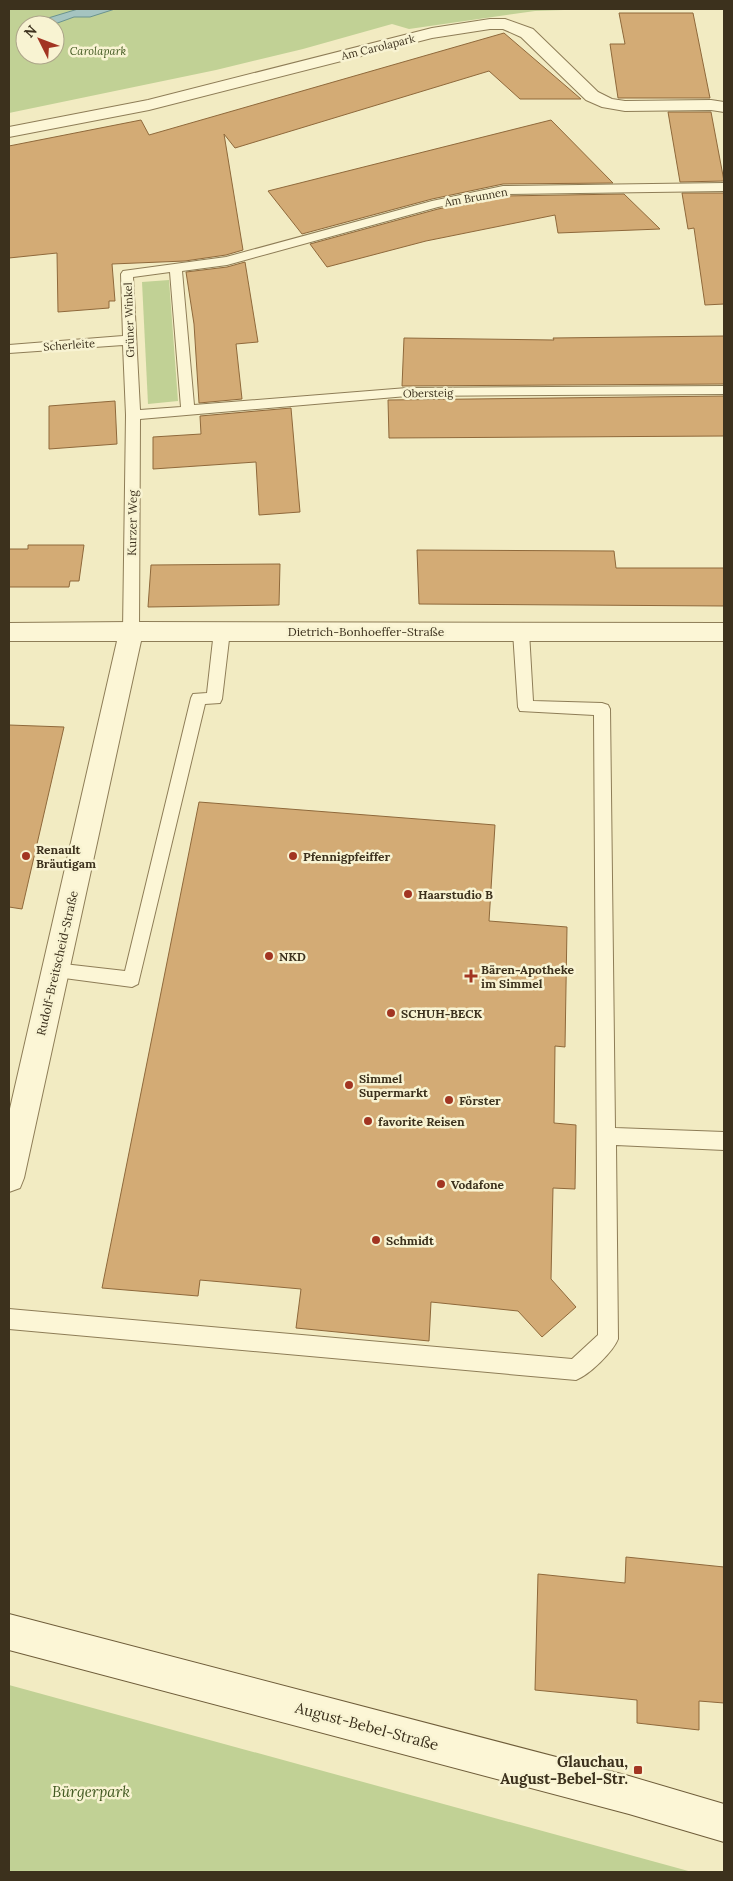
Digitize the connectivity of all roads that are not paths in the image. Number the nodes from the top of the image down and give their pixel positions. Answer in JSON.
{"nodes":[{"id":1,"x":724,"y":107,"type":"edge"},
{"id":2,"x":9,"y":132,"type":"edge"},
{"id":3,"x":724,"y":187,"type":"edge"},
{"id":4,"x":264,"y":251,"type":"joint"},
{"id":5,"x":176,"y":268,"type":"junction"},
{"id":6,"x":130,"y":340,"type":"junction"},
{"id":7,"x":9,"y":349,"type":"edge"},
{"id":8,"x":724,"y":390,"type":"edge"},
{"id":9,"x":188,"y":410,"type":"junction"},
{"id":10,"x":133,"y":415,"type":"junction"},
{"id":11,"x":131,"y":631,"type":"junction"},
{"id":12,"x":222,"y":631,"type":"junction"},
{"id":13,"x":9,"y":632,"type":"edge"},
{"id":14,"x":522,"y":632,"type":"junction"},
{"id":15,"x":724,"y":632,"type":"edge"},
{"id":16,"x":55,"y":972,"type":"junction"},
{"id":17,"x":606,"y":1136,"type":"junction"},
{"id":18,"x":721,"y":1141,"type":"edge"},
{"id":19,"x":9,"y":1178,"type":"edge"},
{"id":20,"x":9,"y":1319,"type":"edge"},
{"id":21,"x":9,"y":1632,"type":"edge"},
{"id":22,"x":724,"y":1823,"type":"edge"}],
"edges":[{"from":1,"to":2,"type":"street","name":"Am Carolapark"},
{"from":3,"to":4,"type":"lane","name":"Am Brunnen"},
{"from":4,"to":5,"type":"lane","name":"Grüner Winkel"},
{"from":5,"to":6,"type":"lane","name":"Grüner Winkel"},
{"from":5,"to":9,"type":"lane"},
{"from":6,"to":7,"type":"lane","name":"Scherleite"},
{"from":6,"to":10,"type":"lane","name":"Grüner Winkel"},
{"from":8,"to":9,"type":"lane","name":"Obersteig"},
{"from":9,"to":10,"type":"lane","name":"Obersteig"},
{"from":10,"to":11,"type":"lane","name":"Kurzer Weg"},
{"from":11,"to":12,"type":"street","name":"Dietrich-Bonhoeffer-Straße"},
{"from":11,"to":13,"type":"street","name":"Dietrich-Bonhoeffer-Straße"},
{"from":11,"to":16,"type":"street","name":"Rudolf-Breitscheid-Straße"},
{"from":12,"to":14,"type":"street","name":"Dietrich-Bonhoeffer-Straße"},
{"from":12,"to":16,"type":"lane"},
{"from":14,"to":15,"type":"street","name":"Dietrich-Bonhoeffer-Straße"},
{"from":14,"to":17,"type":"lane"},
{"from":16,"to":19,"type":"street","name":"Rudolf-Breitscheid-Straße"},
{"from":17,"to":18,"type":"lane"},
{"from":17,"to":20,"type":"lane"},
{"from":21,"to":22,"type":"street","name":"August-Bebel-Straße"}]}
